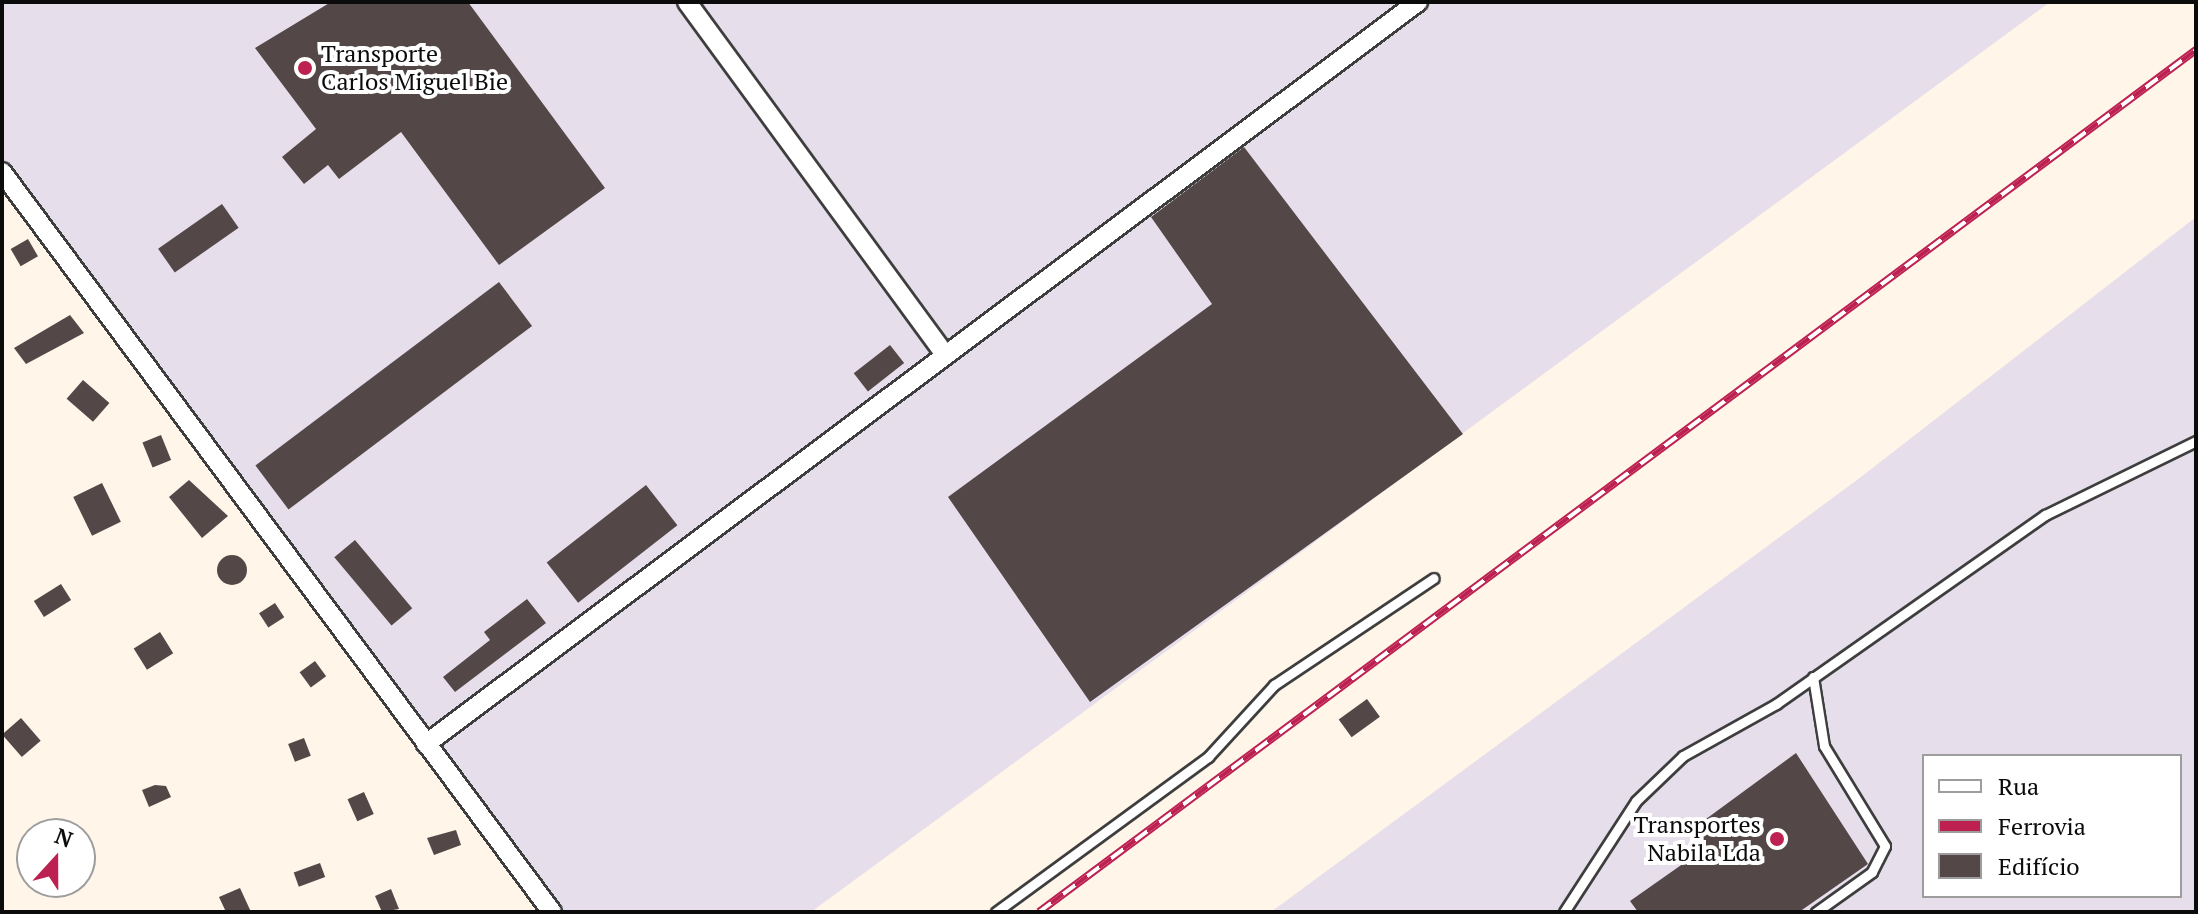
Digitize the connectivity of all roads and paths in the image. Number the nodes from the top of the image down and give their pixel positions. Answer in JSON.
{"nodes":[{"id":1,"x":687,"y":2,"type":"edge"},
{"id":2,"x":1418,"y":2,"type":"edge"},
{"id":3,"x":2,"y":172,"type":"edge"},
{"id":4,"x":945,"y":354,"type":"junction"},
{"id":5,"x":2196,"y":441,"type":"edge"},
{"id":6,"x":1434,"y":578,"type":"dead end"},
{"id":7,"x":1813,"y":677,"type":"junction"},
{"id":8,"x":426,"y":744,"type":"junction"},
{"id":9,"x":552,"y":912,"type":"edge"},
{"id":10,"x":996,"y":912,"type":"edge"},
{"id":11,"x":1564,"y":912,"type":"edge"},
{"id":12,"x":1816,"y":912,"type":"edge"}],
"edges":[{"from":1,"to":4,"type":"street"},
{"from":2,"to":4,"type":"street"},
{"from":3,"to":8,"type":"street"},
{"from":4,"to":8,"type":"street"},
{"from":5,"to":7,"type":"lane"},
{"from":6,"to":10,"type":"lane"},
{"from":7,"to":11,"type":"lane"},
{"from":7,"to":12,"type":"lane"},
{"from":8,"to":9,"type":"street"}]}
